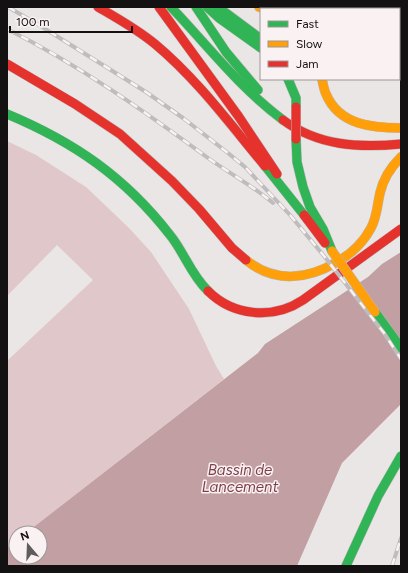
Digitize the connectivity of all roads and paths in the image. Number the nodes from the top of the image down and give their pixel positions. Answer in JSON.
{"nodes":[{"id":1,"x":98,"y":7,"type":"edge"},
{"id":2,"x":159,"y":7,"type":"edge"},
{"id":3,"x":170,"y":7,"type":"edge"},
{"id":4,"x":196,"y":7,"type":"edge"},
{"id":5,"x":207,"y":7,"type":"edge"},
{"id":6,"x":218,"y":7,"type":"edge"},
{"id":7,"x":260,"y":38,"type":"edge"},
{"id":8,"x":260,"y":47,"type":"edge"},
{"id":9,"x":7,"y":64,"type":"edge"},
{"id":10,"x":288,"y":80,"type":"edge"},
{"id":11,"x":292,"y":80,"type":"edge"},
{"id":12,"x":322,"y":80,"type":"edge"},
{"id":13,"x":296,"y":103,"type":"junction"},
{"id":14,"x":7,"y":114,"type":"edge"},
{"id":15,"x":401,"y":128,"type":"edge"},
{"id":16,"x":401,"y":137,"type":"edge"},
{"id":17,"x":401,"y":144,"type":"edge"},
{"id":18,"x":401,"y":157,"type":"edge"},
{"id":19,"x":308,"y":220,"type":"junction"},
{"id":20,"x":401,"y":229,"type":"edge"},
{"id":21,"x":332,"y":251,"type":"junction"},
{"id":22,"x":401,"y":348,"type":"edge"},
{"id":23,"x":401,"y":456,"type":"edge"},
{"id":24,"x":346,"y":566,"type":"edge"}],
"edges":[{"from":1,"to":19,"type":"main road"},
{"from":2,"to":19,"type":"main road"},
{"from":3,"to":17,"type":"main road"},
{"from":4,"to":16,"type":"main road"},
{"from":5,"to":8,"type":"main road"},
{"from":6,"to":7,"type":"main road"},
{"from":9,"to":18,"type":"main road"},
{"from":10,"to":13,"type":"main road"},
{"from":11,"to":13,"type":"main road"},
{"from":12,"to":15,"type":"main road"},
{"from":13,"to":21,"type":"main road","bridge":true},
{"from":14,"to":20,"type":"main road"},
{"from":19,"to":21,"type":"main road"},
{"from":21,"to":22,"type":"main road","bridge":true},
{"from":23,"to":24,"type":"main road"}]}
